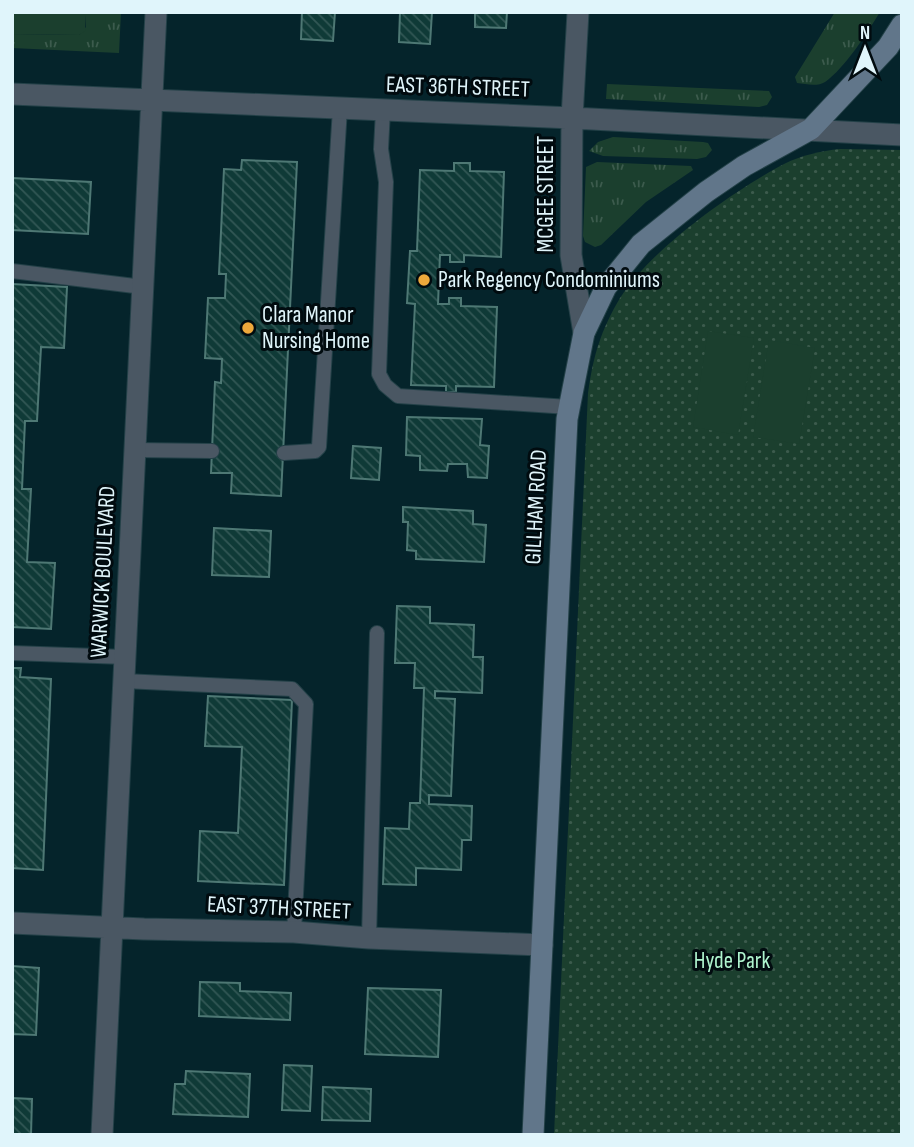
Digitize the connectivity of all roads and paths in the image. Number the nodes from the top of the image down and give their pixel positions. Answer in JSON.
{"nodes":[{"id":1,"x":156,"y":12,"type":"edge"},
{"id":2,"x":578,"y":12,"type":"edge"},
{"id":3,"x":902,"y":25,"type":"edge"},
{"id":4,"x":12,"y":94,"type":"edge"},
{"id":5,"x":152,"y":100,"type":"junction"},
{"id":6,"x":340,"y":108,"type":"junction"},
{"id":7,"x":383,"y":110,"type":"junction"},
{"id":8,"x":572,"y":118,"type":"junction"},
{"id":9,"x":811,"y":129,"type":"junction"},
{"id":10,"x":902,"y":135,"type":"edge"},
{"id":11,"x":12,"y":271,"type":"edge"},
{"id":12,"x":143,"y":287,"type":"junction"},
{"id":13,"x":584,"y":333,"type":"junction"},
{"id":14,"x":569,"y":407,"type":"junction"},
{"id":15,"x":135,"y":450,"type":"junction"},
{"id":16,"x":212,"y":451,"type":"dead end"},
{"id":17,"x":284,"y":453,"type":"dead end"},
{"id":18,"x":377,"y":633,"type":"dead end"},
{"id":19,"x":12,"y":653,"type":"edge"},
{"id":20,"x":125,"y":657,"type":"junction"},
{"id":21,"x":124,"y":681,"type":"junction"},
{"id":22,"x":12,"y":923,"type":"edge"},
{"id":23,"x":112,"y":928,"type":"junction"},
{"id":24,"x":294,"y":932,"type":"junction"},
{"id":25,"x":369,"y":938,"type":"junction"},
{"id":26,"x":542,"y":945,"type":"junction"},
{"id":27,"x":102,"y":1135,"type":"edge"},
{"id":28,"x":533,"y":1135,"type":"edge"}],
"edges":[{"from":1,"to":5,"type":"street","name":"WARWICK BOULEVARD"},
{"from":2,"to":8,"type":"street","name":"MCGEE STREET"},
{"from":3,"to":9,"type":"main road","name":"GILLHAM ROAD"},
{"from":4,"to":5,"type":"street","name":"EAST 36TH STREET"},
{"from":5,"to":6,"type":"street","name":"EAST 36TH STREET"},
{"from":5,"to":12,"type":"street","name":"WARWICK BOULEVARD"},
{"from":6,"to":7,"type":"street","name":"EAST 36TH STREET"},
{"from":6,"to":17,"type":"lane"},
{"from":7,"to":8,"type":"street","name":"EAST 36TH STREET"},
{"from":7,"to":14,"type":"lane"},
{"from":8,"to":9,"type":"street","name":"EAST 36TH STREET"},
{"from":8,"to":13,"type":"street","name":"MCGEE STREET"},
{"from":9,"to":10,"type":"street","name":"EAST 36TH STREET"},
{"from":9,"to":13,"type":"main road","name":"GILLHAM ROAD"},
{"from":11,"to":12,"type":"lane"},
{"from":12,"to":15,"type":"street","name":"WARWICK BOULEVARD"},
{"from":13,"to":14,"type":"main road","name":"GILLHAM ROAD"},
{"from":14,"to":26,"type":"main road","name":"GILLHAM ROAD"},
{"from":15,"to":16,"type":"lane"},
{"from":15,"to":20,"type":"street","name":"WARWICK BOULEVARD"},
{"from":18,"to":25,"type":"lane"},
{"from":19,"to":20,"type":"lane"},
{"from":20,"to":21,"type":"street","name":"WARWICK BOULEVARD"},
{"from":21,"to":23,"type":"street","name":"WARWICK BOULEVARD"},
{"from":21,"to":24,"type":"lane"},
{"from":22,"to":23,"type":"street","name":"EAST 37TH STREET"},
{"from":23,"to":24,"type":"street","name":"EAST 37TH STREET"},
{"from":23,"to":27,"type":"street","name":"WARWICK BOULEVARD"},
{"from":24,"to":25,"type":"street","name":"EAST 37TH STREET"},
{"from":25,"to":26,"type":"street","name":"EAST 37TH STREET"},
{"from":26,"to":28,"type":"main road","name":"GILLHAM ROAD"}]}
